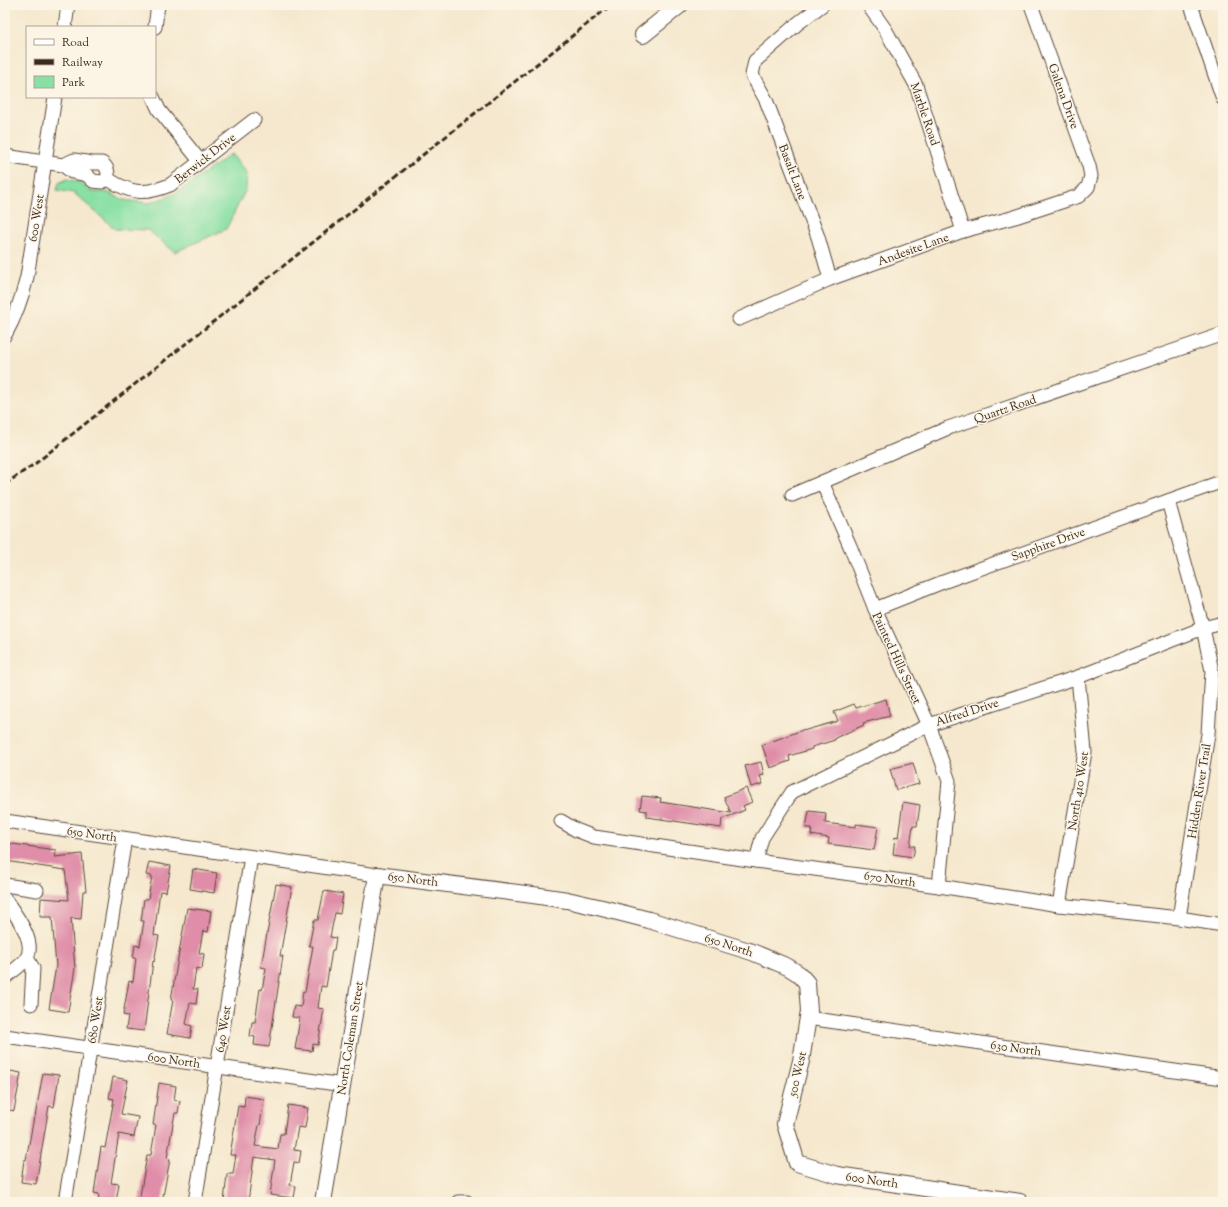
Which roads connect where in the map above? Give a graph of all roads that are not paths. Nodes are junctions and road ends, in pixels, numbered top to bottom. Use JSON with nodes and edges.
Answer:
{"nodes":[{"id":1,"x":158,"y":5,"type":"edge"},
{"id":2,"x":680,"y":5,"type":"edge"},
{"id":3,"x":822,"y":5,"type":"edge"},
{"id":4,"x":868,"y":5,"type":"edge"},
{"id":5,"x":1031,"y":5,"type":"edge"},
{"id":6,"x":1191,"y":5,"type":"edge"},
{"id":7,"x":64,"y":6,"type":"edge"},
{"id":8,"x":65,"y":26,"type":"edge"},
{"id":9,"x":155,"y":26,"type":"edge"},
{"id":10,"x":643,"y":35,"type":"dead end"},
{"id":11,"x":54,"y":98,"type":"edge"},
{"id":12,"x":154,"y":98,"type":"edge"},
{"id":13,"x":1223,"y":99,"type":"edge"},
{"id":14,"x":254,"y":120,"type":"dead end"},
{"id":15,"x":5,"y":156,"type":"edge"},
{"id":16,"x":200,"y":161,"type":"junction"},
{"id":17,"x":45,"y":162,"type":"junction"},
{"id":18,"x":1088,"y":187,"type":"joint"},
{"id":19,"x":963,"y":231,"type":"junction"},
{"id":20,"x":830,"y":279,"type":"junction"},
{"id":21,"x":739,"y":319,"type":"dead end"},
{"id":22,"x":1223,"y":334,"type":"edge"},
{"id":23,"x":5,"y":335,"type":"edge"},
{"id":24,"x":822,"y":482,"type":"junction"},
{"id":25,"x":1223,"y":482,"type":"edge"},
{"id":26,"x":792,"y":495,"type":"dead end"},
{"id":27,"x":1168,"y":501,"type":"junction"},
{"id":28,"x":875,"y":609,"type":"junction"},
{"id":29,"x":1223,"y":623,"type":"edge"},
{"id":30,"x":1203,"y":628,"type":"junction"},
{"id":31,"x":1078,"y":677,"type":"junction"},
{"id":32,"x":929,"y":725,"type":"junction"},
{"id":33,"x":5,"y":821,"type":"edge"},
{"id":34,"x":561,"y":821,"type":"dead end"},
{"id":35,"x":125,"y":838,"type":"junction"},
{"id":36,"x":251,"y":857,"type":"junction"},
{"id":37,"x":756,"y":861,"type":"junction"},
{"id":38,"x":376,"y":875,"type":"junction"},
{"id":39,"x":5,"y":885,"type":"edge"},
{"id":40,"x":939,"y":886,"type":"junction"},
{"id":41,"x":37,"y":890,"type":"dead end"},
{"id":42,"x":5,"y":899,"type":"edge"},
{"id":43,"x":1059,"y":905,"type":"junction"},
{"id":44,"x":1179,"y":918,"type":"junction"},
{"id":45,"x":1223,"y":925,"type":"edge"},
{"id":46,"x":26,"y":958,"type":"junction"},
{"id":47,"x":5,"y":978,"type":"edge"},
{"id":48,"x":807,"y":983,"type":"joint"},
{"id":49,"x":31,"y":1004,"type":"dead end"},
{"id":50,"x":808,"y":1018,"type":"junction"},
{"id":51,"x":5,"y":1036,"type":"edge"},
{"id":52,"x":90,"y":1048,"type":"junction"},
{"id":53,"x":217,"y":1067,"type":"junction"},
{"id":54,"x":1223,"y":1078,"type":"edge"},
{"id":55,"x":342,"y":1085,"type":"junction"},
{"id":56,"x":797,"y":1163,"type":"joint"},
{"id":57,"x":65,"y":1202,"type":"edge"},
{"id":58,"x":195,"y":1202,"type":"edge"},
{"id":59,"x":324,"y":1202,"type":"edge"},
{"id":60,"x":458,"y":1202,"type":"edge"},
{"id":61,"x":467,"y":1202,"type":"edge"},
{"id":62,"x":1020,"y":1202,"type":"edge"}],
"edges":[{"from":1,"to":9,"type":"street"},
{"from":2,"to":10,"type":"street"},
{"from":3,"to":20,"type":"street","name":"Basalt Lane"},
{"from":4,"to":19,"type":"street","name":"Marble Road"},
{"from":5,"to":18,"type":"street","name":"Galena Drive"},
{"from":6,"to":13,"type":"street"},
{"from":7,"to":8,"type":"street"},
{"from":11,"to":17,"type":"street","name":"600 West"},
{"from":12,"to":16,"type":"street"},
{"from":14,"to":16,"type":"street","name":"Berwick Drive"},
{"from":15,"to":17,"type":"street","name":"Berwick Drive"},
{"from":16,"to":17,"type":"street","name":"Berwick Drive"},
{"from":17,"to":23,"type":"street","name":"600 West"},
{"from":18,"to":19,"type":"street","name":"Andesite Lane"},
{"from":19,"to":20,"type":"street","name":"Andesite Lane"},
{"from":20,"to":21,"type":"street","name":"Andesite Lane"},
{"from":22,"to":24,"type":"street","name":"Quartz Road"},
{"from":24,"to":26,"type":"street","name":"Quartz Road"},
{"from":24,"to":28,"type":"street","name":"Painted Hills Street"},
{"from":25,"to":27,"type":"street","name":"Sapphire Drive"},
{"from":27,"to":28,"type":"street","name":"Sapphire Drive"},
{"from":27,"to":30,"type":"street","name":"Hidden River Trail"},
{"from":28,"to":32,"type":"street","name":"Painted Hills Street"},
{"from":29,"to":30,"type":"street","name":"Alfred Drive"},
{"from":30,"to":31,"type":"street","name":"Alfred Drive"},
{"from":30,"to":44,"type":"street","name":"Hidden River Trail"},
{"from":31,"to":32,"type":"street","name":"Alfred Drive"},
{"from":31,"to":43,"type":"street","name":"North 410 West"},
{"from":32,"to":37,"type":"street","name":"Alfred Drive"},
{"from":32,"to":40,"type":"street","name":"Painted Hills Street"},
{"from":33,"to":35,"type":"street","name":"650 North"},
{"from":34,"to":37,"type":"street","name":"670 North"},
{"from":35,"to":36,"type":"street","name":"650 North"},
{"from":35,"to":52,"type":"street","name":"680 West"},
{"from":36,"to":38,"type":"street","name":"650 North"},
{"from":36,"to":53,"type":"street","name":"640 West"},
{"from":37,"to":40,"type":"street","name":"670 North"},
{"from":38,"to":48,"type":"street","name":"650 North"},
{"from":38,"to":55,"type":"street","name":"North Coleman Street"},
{"from":39,"to":41,"type":"street"},
{"from":40,"to":43,"type":"street","name":"670 North"},
{"from":42,"to":46,"type":"street"},
{"from":43,"to":44,"type":"street","name":"670 North"},
{"from":44,"to":45,"type":"street","name":"670 North"},
{"from":46,"to":47,"type":"street"},
{"from":46,"to":49,"type":"street"},
{"from":48,"to":50,"type":"street","name":"500 West"},
{"from":50,"to":54,"type":"street","name":"630 North"},
{"from":50,"to":56,"type":"street","name":"500 West"},
{"from":51,"to":52,"type":"street","name":"600 North"},
{"from":52,"to":53,"type":"street","name":"600 North"},
{"from":52,"to":57,"type":"street","name":"680 West"},
{"from":53,"to":55,"type":"street","name":"600 North"},
{"from":53,"to":58,"type":"street","name":"640 West"},
{"from":55,"to":59,"type":"street","name":"North Coleman Street"},
{"from":56,"to":62,"type":"street","name":"600 North"},
{"from":60,"to":61,"type":"street"}]}
